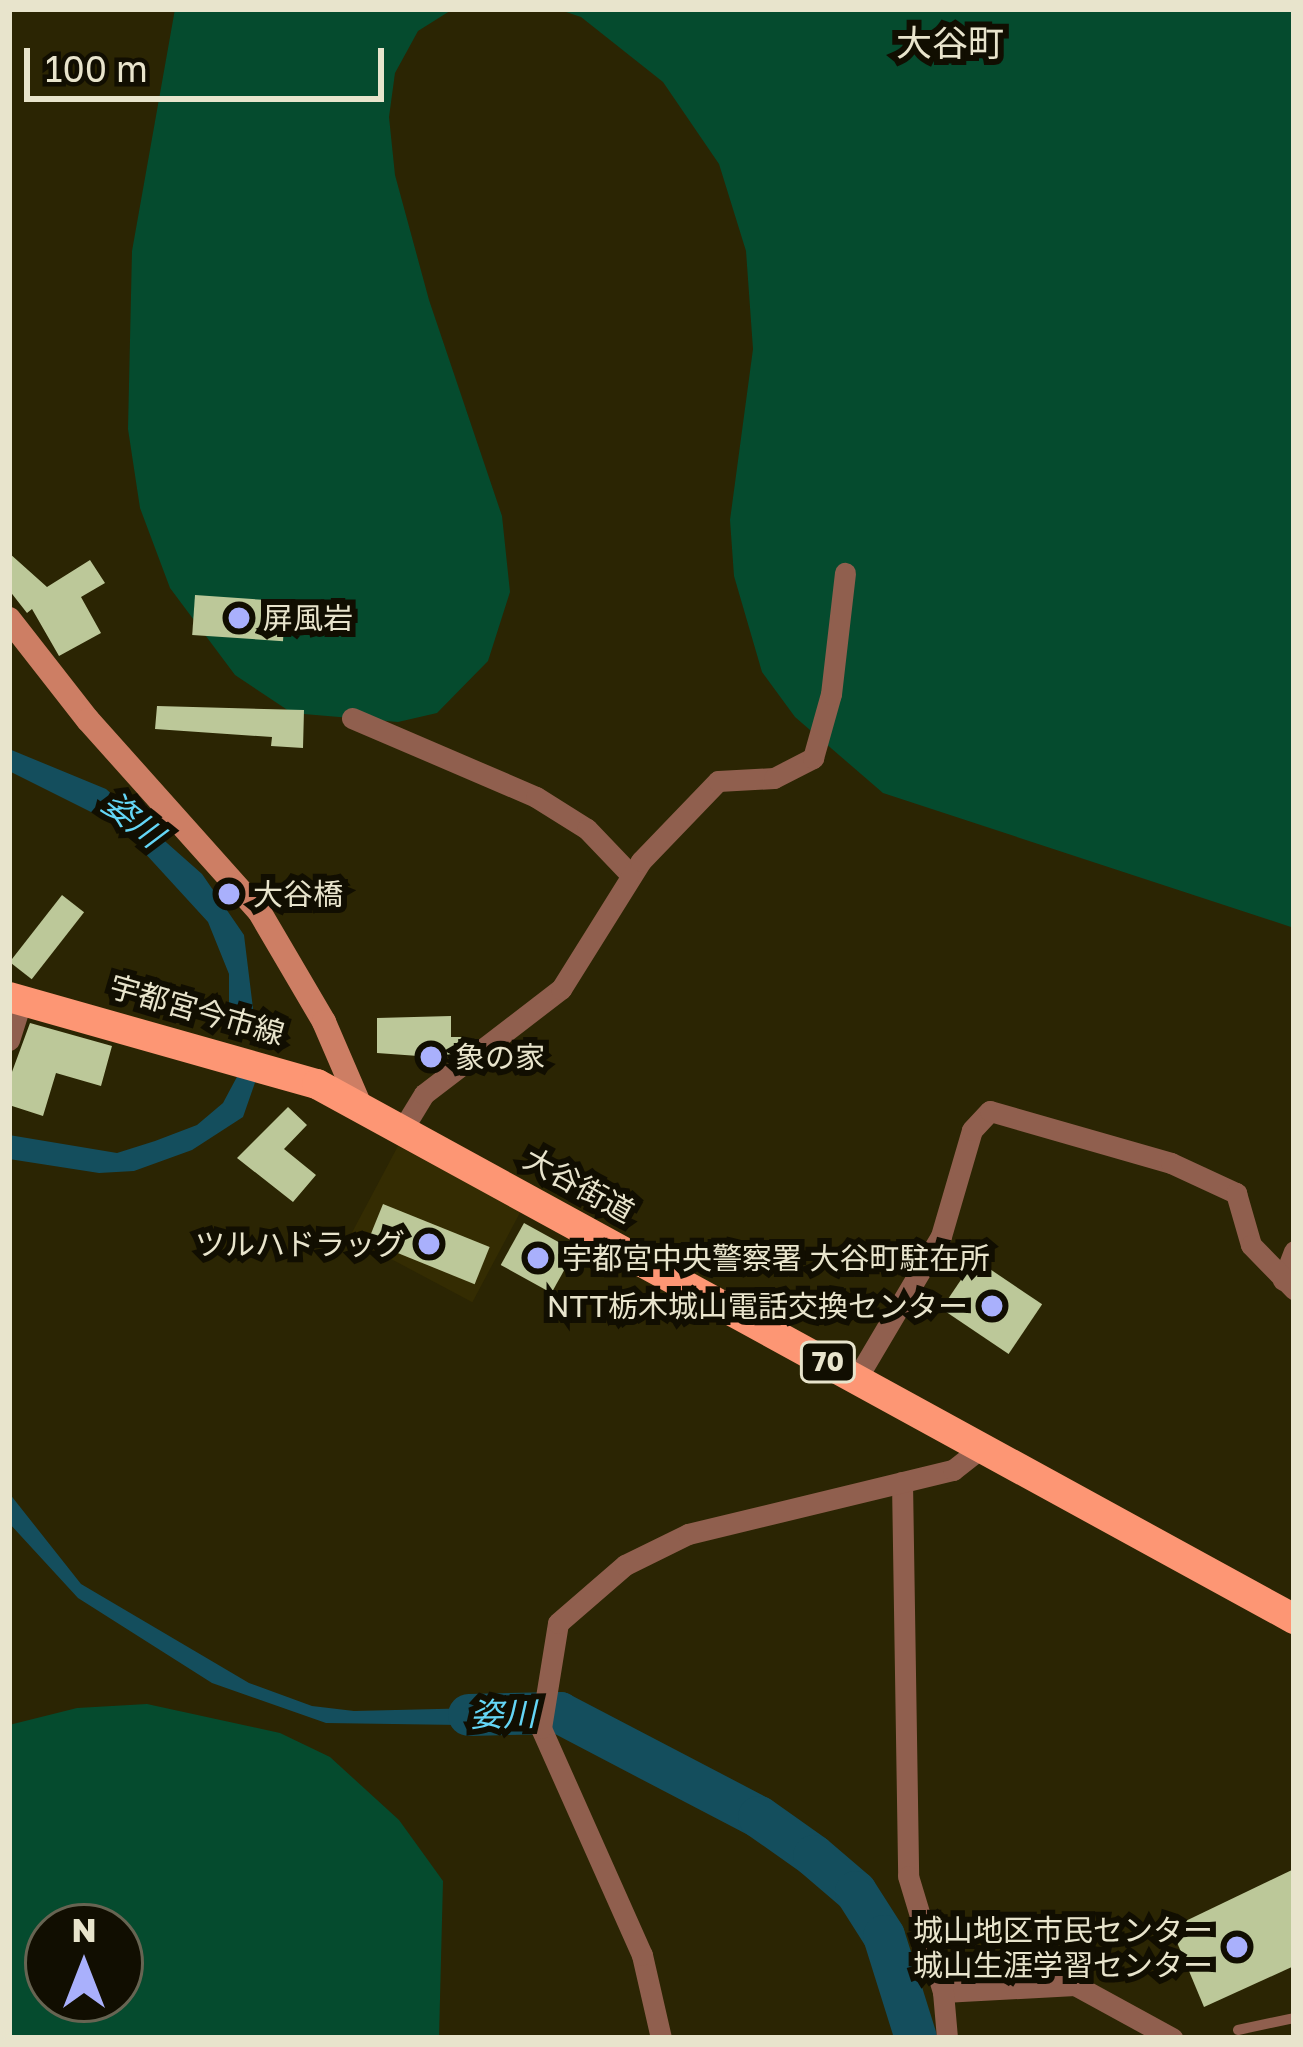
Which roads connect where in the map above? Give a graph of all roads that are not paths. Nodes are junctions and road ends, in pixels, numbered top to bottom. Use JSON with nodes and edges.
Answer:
{"nodes":[{"id":1,"x":845,"y":574,"type":"dead end"},
{"id":2,"x":9,"y":619,"type":"edge"},
{"id":3,"x":352,"y":718,"type":"dead end"},
{"id":4,"x":631,"y":875,"type":"junction"},
{"id":5,"x":16,"y":998,"type":"edge"},
{"id":6,"x":9,"y":1040,"type":"edge"},
{"id":7,"x":361,"y":1108,"type":"junction"},
{"id":8,"x":402,"y":1130,"type":"junction"},
{"id":9,"x":1294,"y":1251,"type":"edge"},
{"id":10,"x":1288,"y":1284,"type":"edge"},
{"id":11,"x":857,"y":1378,"type":"junction"},
{"id":12,"x":981,"y":1448,"type":"junction"},
{"id":13,"x":902,"y":1482,"type":"junction"},
{"id":14,"x":1294,"y":1619,"type":"edge"},
{"id":15,"x":943,"y":1992,"type":"junction"},
{"id":16,"x":1294,"y":2018,"type":"edge"},
{"id":17,"x":1238,"y":2030,"type":"dead end"},
{"id":18,"x":661,"y":2038,"type":"edge"},
{"id":19,"x":947,"y":2038,"type":"edge"},
{"id":20,"x":1172,"y":2038,"type":"edge"}],
"edges":[{"from":1,"to":4,"type":"street"},
{"from":2,"to":7,"type":"main road"},
{"from":3,"to":4,"type":"street"},
{"from":4,"to":8,"type":"street"},
{"from":5,"to":6,"type":"street"},
{"from":5,"to":7,"type":"main road","name":"宇都宮今市線","number":"70"},
{"from":7,"to":8,"type":"main road","name":"大谷街道","number":"70"},
{"from":8,"to":11,"type":"main road","name":"大谷街道","number":"70"},
{"from":9,"to":10,"type":"street"},
{"from":10,"to":11,"type":"street"},
{"from":11,"to":12,"type":"main road","name":"大谷街道","number":"70"},
{"from":12,"to":13,"type":"street"},
{"from":12,"to":14,"type":"main road","name":"大谷街道","number":"70"},
{"from":13,"to":15,"type":"street"},
{"from":13,"to":18,"type":"street"},
{"from":15,"to":19,"type":"street"},
{"from":15,"to":20,"type":"street"},
{"from":16,"to":17,"type":"lane"}]}
